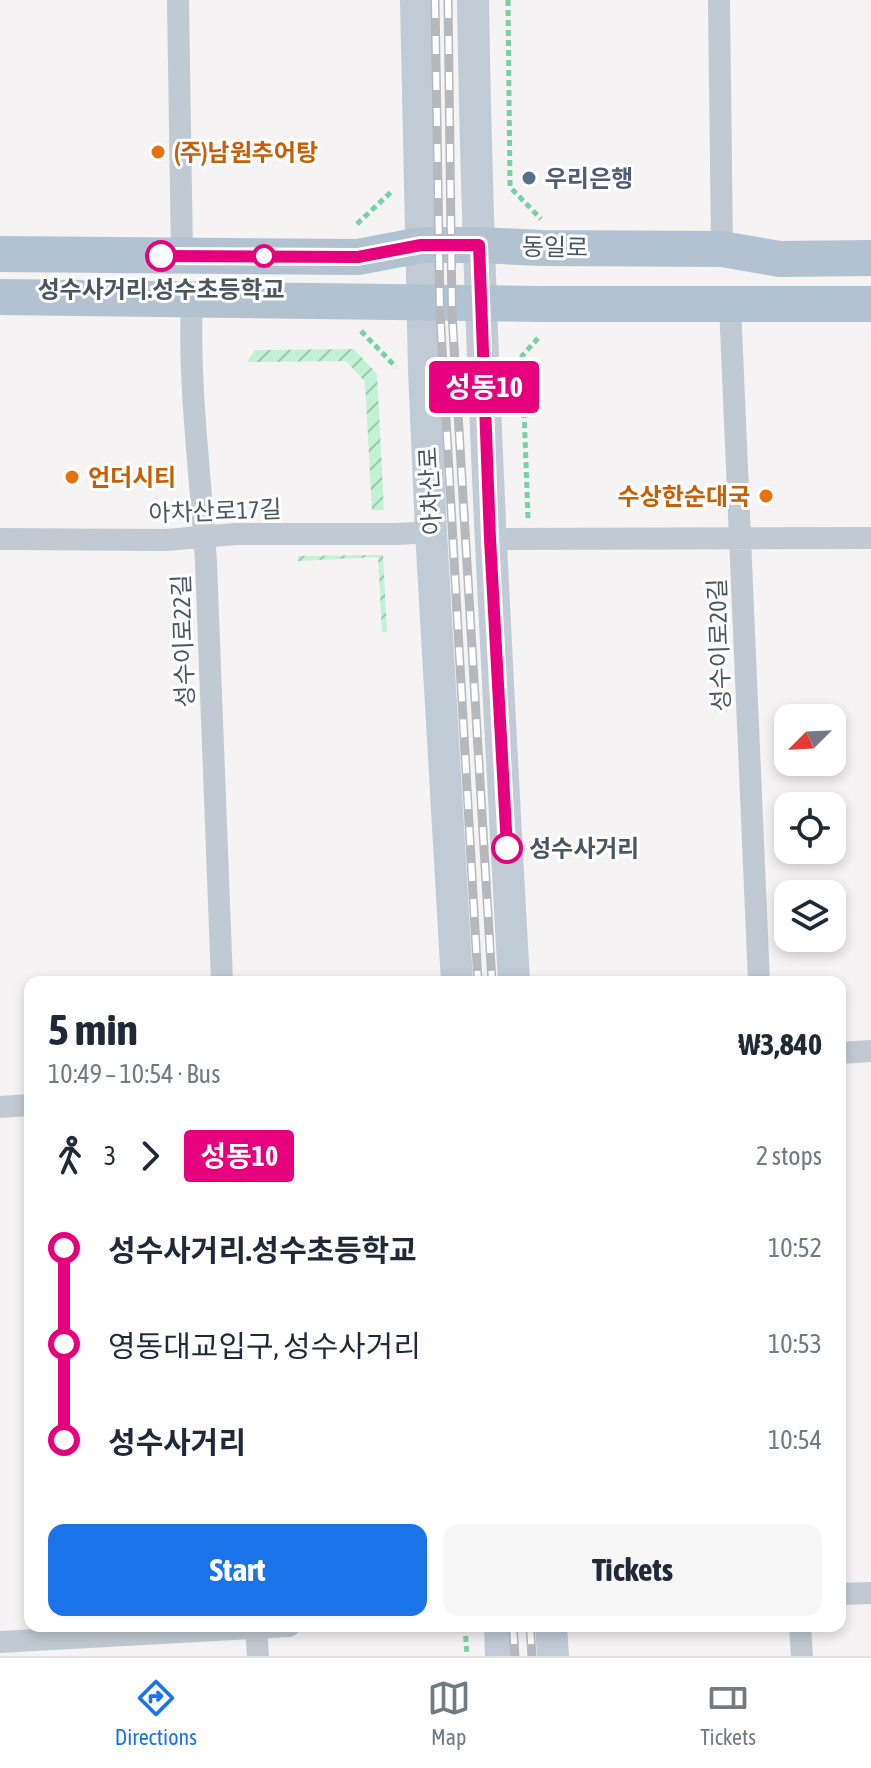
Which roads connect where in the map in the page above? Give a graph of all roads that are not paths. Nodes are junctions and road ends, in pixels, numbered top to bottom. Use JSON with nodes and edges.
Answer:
{"nodes":[{"id":1,"x":178,"y":0,"type":"edge"},
{"id":2,"x":416,"y":0,"type":"edge"},
{"id":3,"x":473,"y":0,"type":"edge"},
{"id":4,"x":719,"y":0,"type":"edge"},
{"id":5,"x":421,"y":245,"type":"junction"},
{"id":6,"x":479,"y":245,"type":"junction"},
{"id":7,"x":722,"y":249,"type":"junction"},
{"id":8,"x":0,"y":254,"type":"edge"},
{"id":9,"x":182,"y":256,"type":"junction"},
{"id":10,"x":259,"y":256,"type":"junction"},
{"id":11,"x":871,"y":258,"type":"edge"},
{"id":12,"x":0,"y":297,"type":"edge"},
{"id":13,"x":203,"y":299,"type":"junction"},
{"id":14,"x":423,"y":302,"type":"junction"},
{"id":15,"x":481,"y":303,"type":"junction"},
{"id":16,"x":871,"y":304,"type":"edge"},
{"id":17,"x":730,"y":305,"type":"junction"},
{"id":18,"x":431,"y":532,"type":"junction"},
{"id":19,"x":204,"y":537,"type":"junction"},
{"id":20,"x":740,"y":538,"type":"junction"},
{"id":21,"x":871,"y":538,"type":"edge"},
{"id":22,"x":0,"y":539,"type":"edge"},
{"id":23,"x":490,"y":539,"type":"junction"},
{"id":24,"x":222,"y":976,"type":"edge"},
{"id":25,"x":457,"y":976,"type":"edge"},
{"id":26,"x":514,"y":976,"type":"edge"},
{"id":27,"x":759,"y":976,"type":"edge"},
{"id":28,"x":871,"y":1051,"type":"edge"},
{"id":29,"x":846,"y":1053,"type":"edge"},
{"id":30,"x":24,"y":1105,"type":"edge"},
{"id":31,"x":0,"y":1107,"type":"edge"},
{"id":32,"x":871,"y":1593,"type":"edge"},
{"id":33,"x":846,"y":1594,"type":"edge"},
{"id":34,"x":171,"y":1632,"type":"edge"},
{"id":35,"x":256,"y":1632,"type":"edge"},
{"id":36,"x":500,"y":1632,"type":"edge"},
{"id":37,"x":551,"y":1632,"type":"edge"},
{"id":38,"x":800,"y":1632,"type":"edge"},
{"id":39,"x":0,"y":1642,"type":"edge"},
{"id":40,"x":258,"y":1656,"type":"edge"},
{"id":41,"x":501,"y":1656,"type":"edge"},
{"id":42,"x":553,"y":1656,"type":"edge"},
{"id":43,"x":802,"y":1656,"type":"edge"}],
"edges":[{"from":1,"to":9,"type":"street"},
{"from":2,"to":5,"type":"main road","name":"아차산로"},
{"from":3,"to":6,"type":"main road"},
{"from":4,"to":7,"type":"street"},
{"from":5,"to":6,"type":"main road","name":"동일로"},
{"from":5,"to":10,"type":"main road","name":"동일로"},
{"from":5,"to":14,"type":"main road","name":"아차산로"},
{"from":6,"to":7,"type":"main road","name":"동일로"},
{"from":6,"to":15,"type":"main road"},
{"from":7,"to":11,"type":"main road","name":"동일로"},
{"from":8,"to":9,"type":"main road","name":"동일로"},
{"from":9,"to":10,"type":"main road","name":"동일로"},
{"from":10,"to":13,"type":"main road"},
{"from":12,"to":13,"type":"main road"},
{"from":13,"to":14,"type":"main road"},
{"from":13,"to":19,"type":"street","name":"성수이로22길"},
{"from":14,"to":15,"type":"main road"},
{"from":14,"to":18,"type":"main road","name":"아차산로"},
{"from":15,"to":17,"type":"main road"},
{"from":15,"to":23,"type":"main road"},
{"from":16,"to":17,"type":"main road"},
{"from":17,"to":20,"type":"street","name":"성수이로20길"},
{"from":18,"to":19,"type":"street","name":"아차산로17길"},
{"from":18,"to":25,"type":"main road","name":"아차산로"},
{"from":19,"to":22,"type":"street","name":"아차산로17길"},
{"from":19,"to":24,"type":"street","name":"성수이로22길"},
{"from":20,"to":21,"type":"street"},
{"from":20,"to":23,"type":"street"},
{"from":20,"to":27,"type":"street","name":"성수이로20길"},
{"from":23,"to":26,"type":"main road"},
{"from":28,"to":29,"type":"street"},
{"from":30,"to":31,"type":"street"},
{"from":32,"to":33,"type":"street"},
{"from":34,"to":39,"type":"street"},
{"from":35,"to":40,"type":"street"},
{"from":36,"to":41,"type":"main road"},
{"from":37,"to":42,"type":"main road"},
{"from":38,"to":43,"type":"street"}]}
